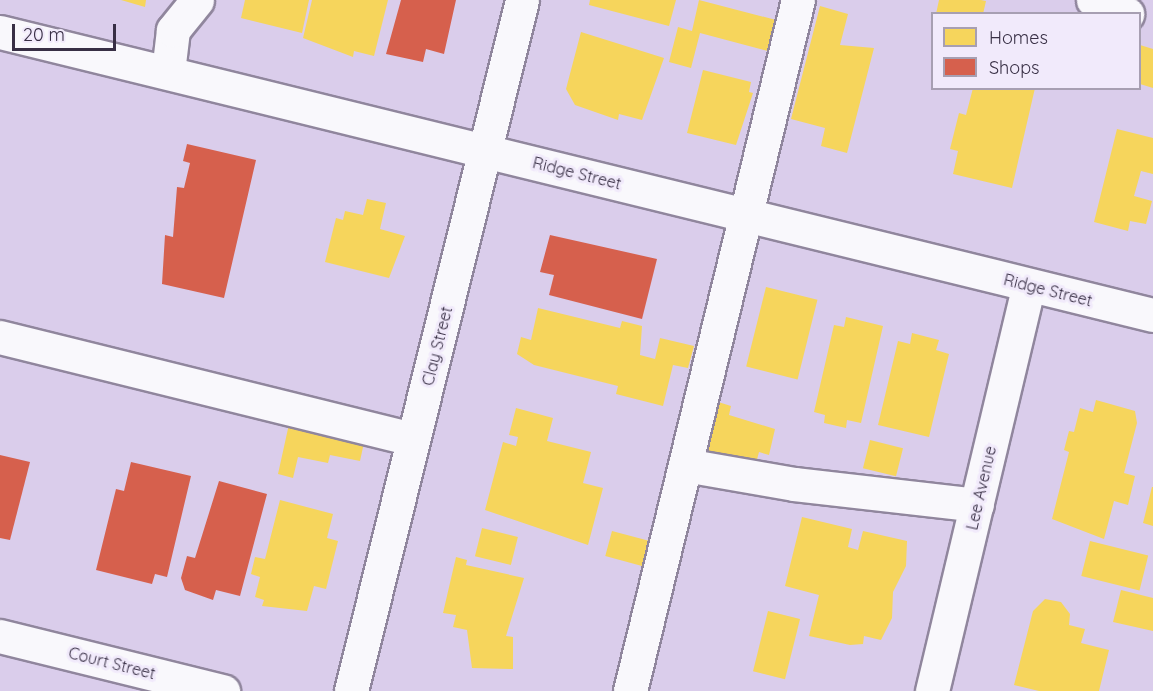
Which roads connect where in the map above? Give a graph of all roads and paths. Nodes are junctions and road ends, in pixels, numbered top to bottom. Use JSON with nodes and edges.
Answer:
{"nodes":[{"id":1,"x":198,"y":0,"type":"edge"},
{"id":2,"x":522,"y":0,"type":"edge"},
{"id":3,"x":798,"y":0,"type":"edge"},
{"id":4,"x":1093,"y":0,"type":"edge"},
{"id":5,"x":1122,"y":12,"type":"edge"},
{"id":6,"x":0,"y":32,"type":"edge"},
{"id":7,"x":168,"y":72,"type":"junction"},
{"id":8,"x":485,"y":151,"type":"junction"},
{"id":9,"x":746,"y":215,"type":"junction"},
{"id":10,"x":1029,"y":285,"type":"junction"},
{"id":11,"x":1153,"y":315,"type":"edge"},
{"id":12,"x":0,"y":338,"type":"edge"},
{"id":13,"x":414,"y":439,"type":"junction"},
{"id":14,"x":685,"y":465,"type":"junction"},
{"id":15,"x":977,"y":505,"type":"junction"},
{"id":16,"x":0,"y":636,"type":"edge"},
{"id":17,"x":223,"y":691,"type":"edge"},
{"id":18,"x":351,"y":691,"type":"edge"},
{"id":19,"x":630,"y":691,"type":"edge"},
{"id":20,"x":932,"y":691,"type":"edge"}],
"edges":[{"from":1,"to":7,"type":"street"},
{"from":2,"to":8,"type":"street","name":"Clay Street"},
{"from":3,"to":9,"type":"street"},
{"from":4,"to":5,"type":"street"},
{"from":6,"to":7,"type":"street","name":"Ridge Street"},
{"from":7,"to":8,"type":"street","name":"Ridge Street"},
{"from":8,"to":9,"type":"street","name":"Ridge Street"},
{"from":8,"to":13,"type":"street","name":"Clay Street"},
{"from":9,"to":10,"type":"street","name":"Ridge Street"},
{"from":9,"to":14,"type":"street"},
{"from":10,"to":11,"type":"street","name":"Ridge Street"},
{"from":10,"to":15,"type":"street","name":"Lee Avenue"},
{"from":12,"to":13,"type":"street"},
{"from":13,"to":18,"type":"street","name":"Clay Street"},
{"from":14,"to":15,"type":"street"},
{"from":14,"to":19,"type":"street"},
{"from":15,"to":20,"type":"street","name":"Lee Avenue"},
{"from":16,"to":17,"type":"street","name":"Court Street"}]}
